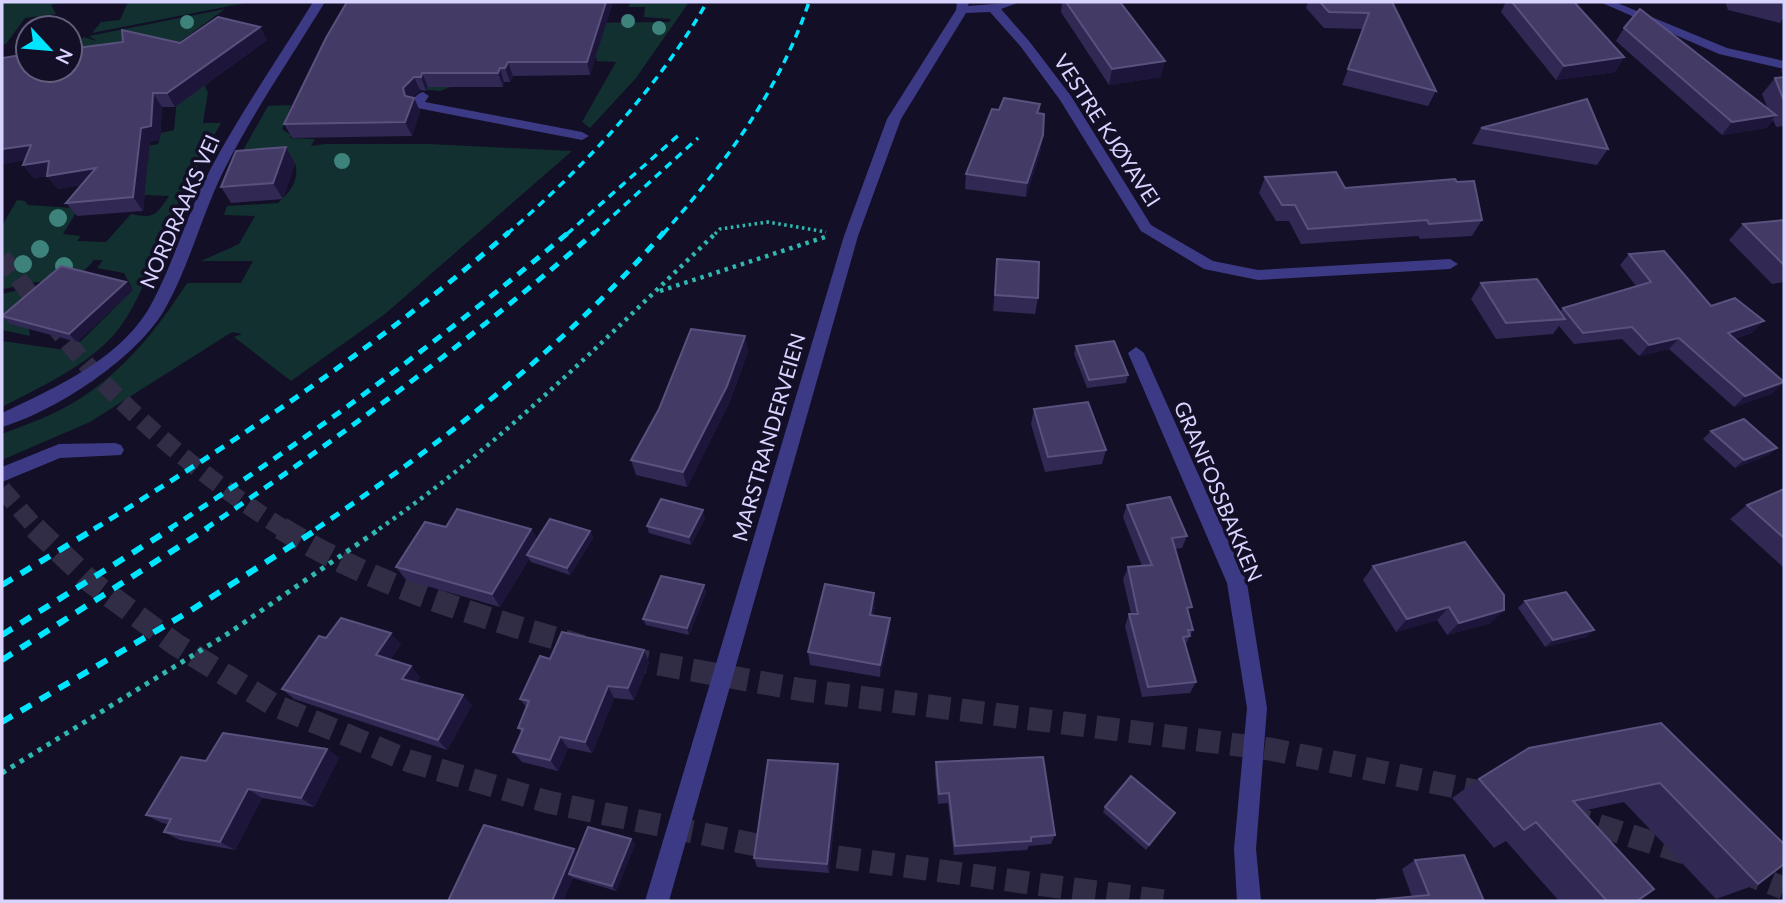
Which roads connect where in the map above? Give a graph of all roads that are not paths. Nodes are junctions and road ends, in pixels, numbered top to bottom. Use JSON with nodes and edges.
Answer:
{"nodes":[{"id":1,"x":318,"y":2,"type":"edge"},
{"id":2,"x":1014,"y":2,"type":"edge"},
{"id":3,"x":1606,"y":2,"type":"edge"},
{"id":4,"x":962,"y":6,"type":"edge"},
{"id":5,"x":993,"y":8,"type":"junction"},
{"id":6,"x":1784,"y":65,"type":"edge"},
{"id":7,"x":423,"y":96,"type":"dead end"},
{"id":8,"x":582,"y":136,"type":"dead end"},
{"id":9,"x":1450,"y":264,"type":"dead end"},
{"id":10,"x":1136,"y":353,"type":"dead end"},
{"id":11,"x":2,"y":420,"type":"edge"},
{"id":12,"x":115,"y":450,"type":"dead end"},
{"id":13,"x":2,"y":475,"type":"edge"},
{"id":14,"x":657,"y":901,"type":"edge"},
{"id":15,"x":1249,"y":901,"type":"edge"}],
"edges":[{"from":1,"to":11,"type":"street","name":"NORDRAAKS VEI"},
{"from":2,"to":5,"type":"street"},
{"from":3,"to":6,"type":"street"},
{"from":4,"to":5,"type":"street"},
{"from":4,"to":14,"type":"street","name":"MARSTRANDERVEIEN"},
{"from":5,"to":9,"type":"street","name":"VESTRE KJØYAVEI"},
{"from":7,"to":8,"type":"street"},
{"from":10,"to":15,"type":"street","name":"GRANFOSSBAKKEN"},
{"from":12,"to":13,"type":"street"}]}
